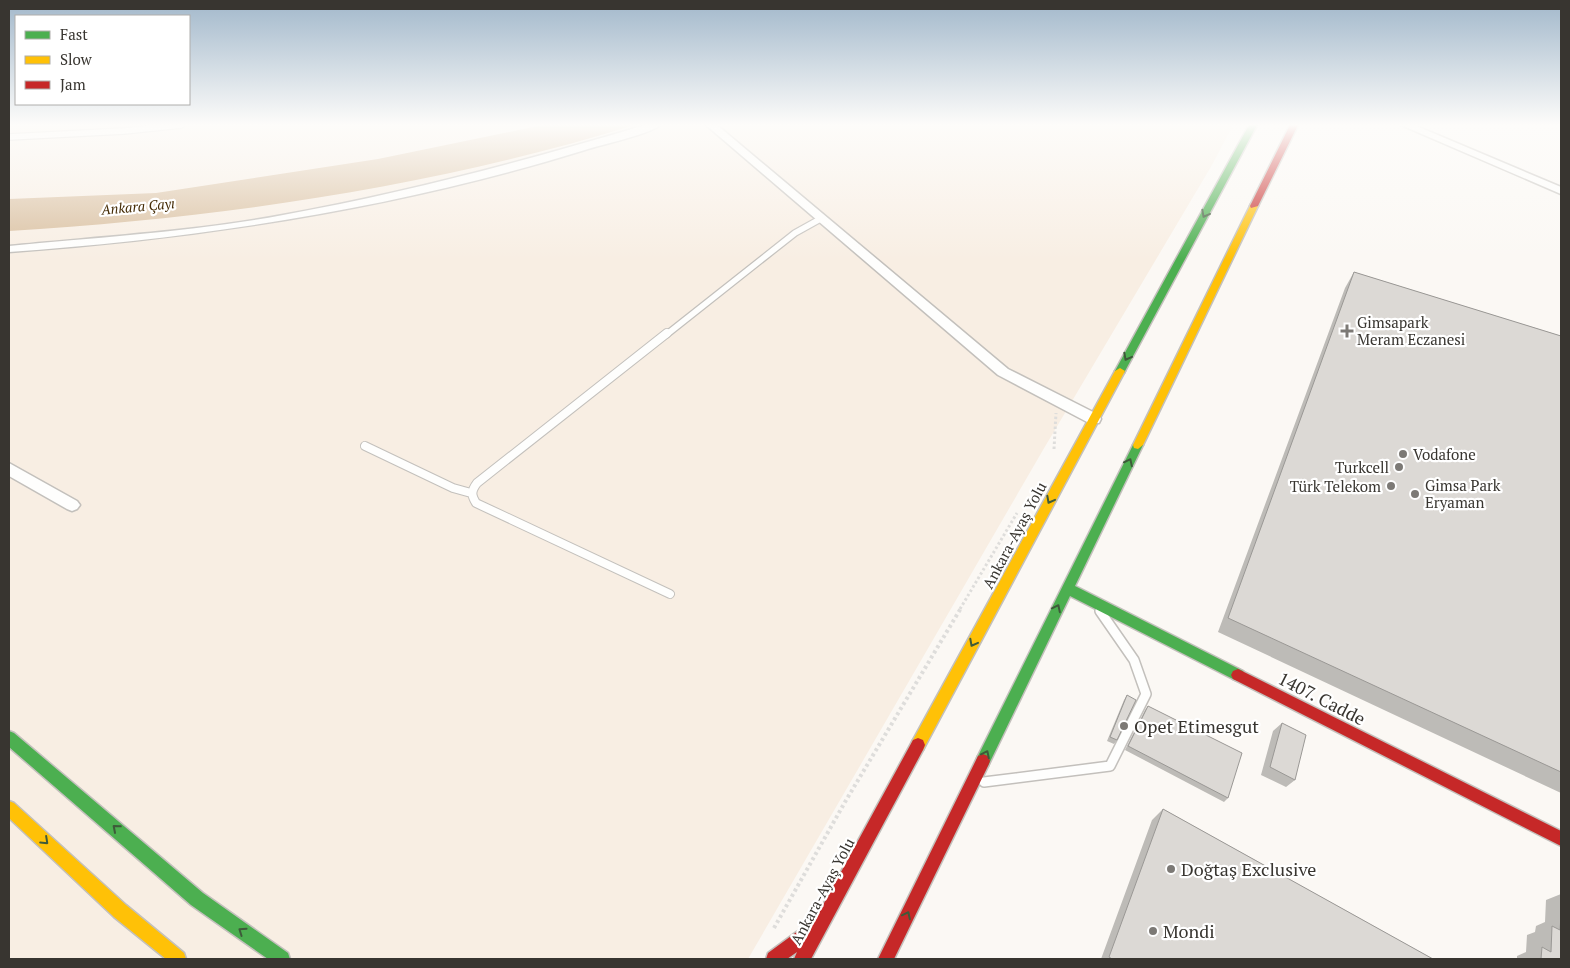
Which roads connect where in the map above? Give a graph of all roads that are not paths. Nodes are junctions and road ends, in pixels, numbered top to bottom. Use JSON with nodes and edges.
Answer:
{"nodes":[{"id":1,"x":500,"y":170,"type":"edge"},
{"id":2,"x":765,"y":170,"type":"edge"},
{"id":3,"x":1229,"y":170,"type":"edge"},
{"id":4,"x":1272,"y":170,"type":"edge"},
{"id":5,"x":1512,"y":170,"type":"edge"},
{"id":6,"x":1561,"y":191,"type":"edge"},
{"id":7,"x":822,"y":218,"type":"junction"},
{"id":8,"x":9,"y":248,"type":"edge"},
{"id":9,"x":1094,"y":419,"type":"junction"},
{"id":10,"x":365,"y":446,"type":"dead end"},
{"id":11,"x":9,"y":469,"type":"edge"},
{"id":12,"x":471,"y":493,"type":"junction"},
{"id":13,"x":72,"y":505,"type":"dead end"},
{"id":14,"x":1067,"y":588,"type":"junction"},
{"id":15,"x":670,"y":594,"type":"dead end"},
{"id":16,"x":1093,"y":601,"type":"junction"},
{"id":17,"x":9,"y":738,"type":"edge"},
{"id":18,"x":972,"y":783,"type":"junction"},
{"id":19,"x":9,"y":808,"type":"edge"},
{"id":20,"x":1561,"y":839,"type":"edge"},
{"id":21,"x":822,"y":923,"type":"junction"},
{"id":22,"x":178,"y":959,"type":"edge"},
{"id":23,"x":282,"y":959,"type":"edge"},
{"id":24,"x":774,"y":959,"type":"edge"},
{"id":25,"x":802,"y":959,"type":"edge"},
{"id":26,"x":886,"y":959,"type":"edge"}],
"edges":[{"from":1,"to":8,"type":"street"},
{"from":2,"to":7,"type":"street"},
{"from":3,"to":9,"type":"main road","name":"Ankara-Ayaş Yolu","one_way":true},
{"from":14,"to":4,"type":"main road","one_way":true},
{"from":5,"to":6,"type":"street"},
{"from":7,"to":9,"type":"street"},
{"from":7,"to":12,"type":"lane"},
{"from":9,"to":21,"type":"main road","name":"Ankara-Ayaş Yolu","one_way":true},
{"from":10,"to":12,"type":"lane"},
{"from":11,"to":13,"type":"street"},
{"from":12,"to":15,"type":"lane"},
{"from":14,"to":16,"type":"main road","name":"1407. Cadde"},
{"from":18,"to":14,"type":"main road","one_way":true},
{"from":16,"to":18,"type":"lane"},
{"from":16,"to":20,"type":"main road","name":"1407. Cadde"},
{"from":23,"to":17,"type":"main road","one_way":true},
{"from":26,"to":18,"type":"main road","one_way":true},
{"from":19,"to":22,"type":"main road","one_way":true},
{"from":21,"to":24,"type":"main road"},
{"from":21,"to":25,"type":"main road","name":"Ankara-Ayaş Yolu"}]}
